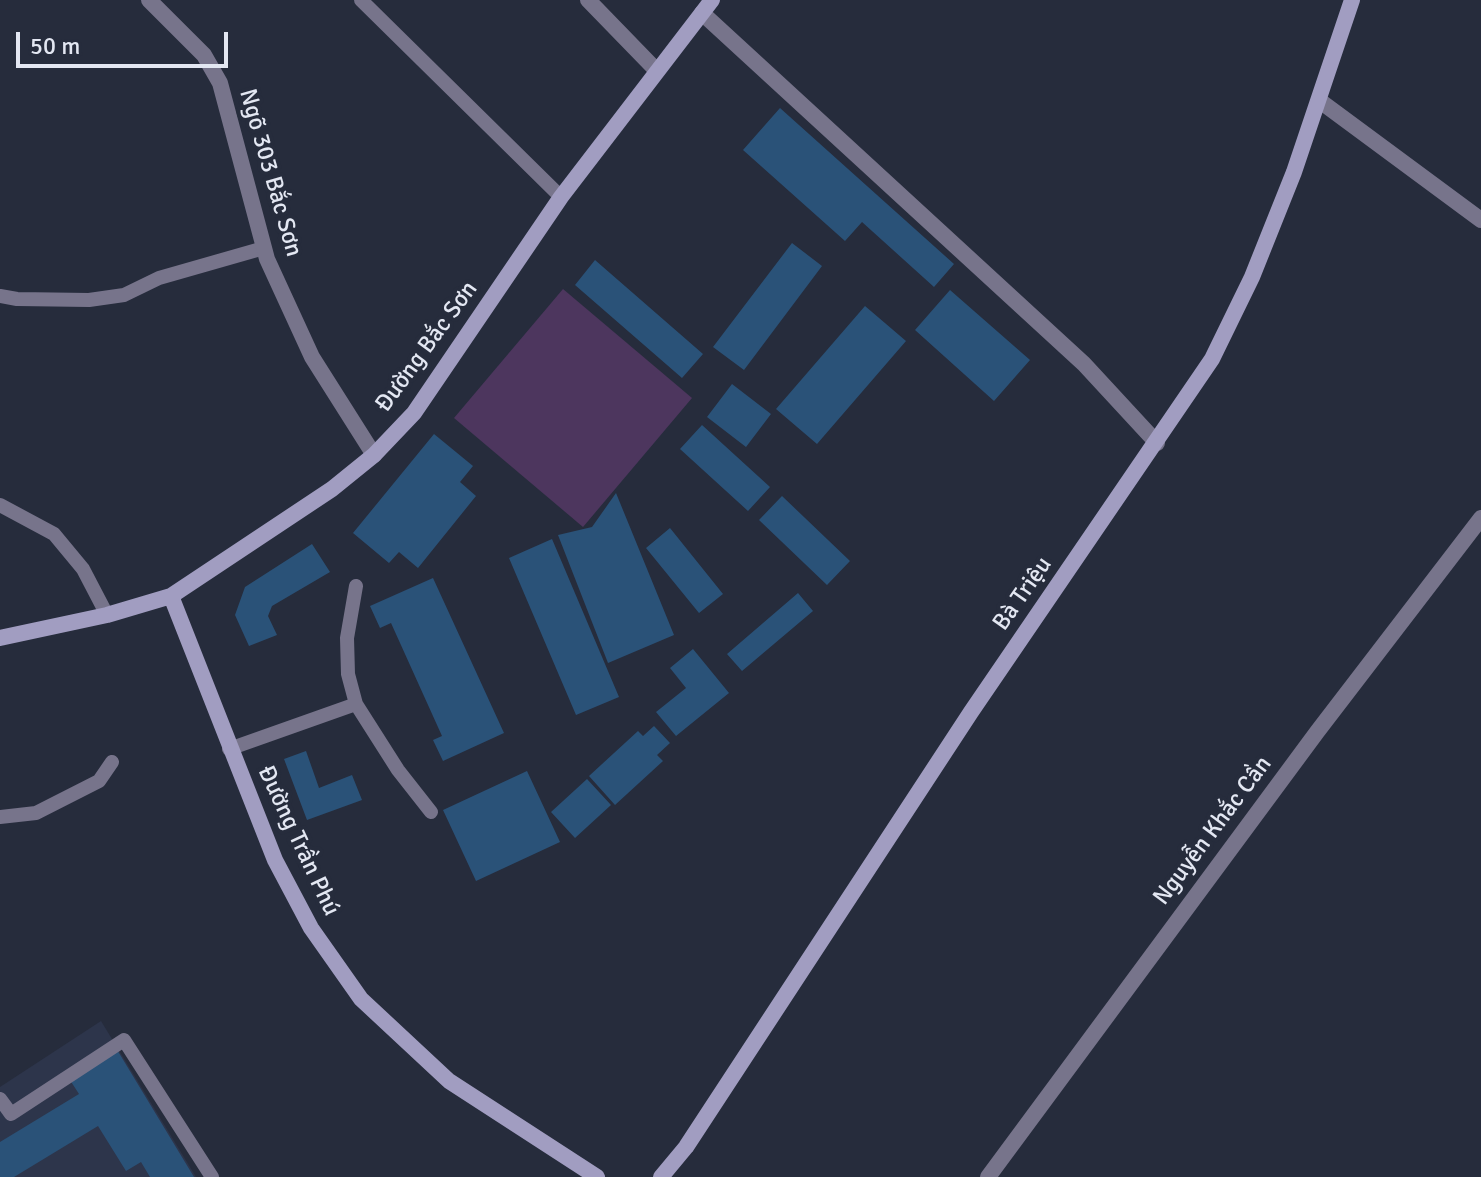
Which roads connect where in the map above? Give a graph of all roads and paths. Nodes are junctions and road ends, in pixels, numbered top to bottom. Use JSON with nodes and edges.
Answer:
{"nodes":[{"id":1,"x":149,"y":0,"type":"edge"},
{"id":2,"x":361,"y":0,"type":"edge"},
{"id":3,"x":588,"y":0,"type":"edge"},
{"id":4,"x":1352,"y":0,"type":"edge"},
{"id":5,"x":707,"y":6,"type":"edge"},
{"id":6,"x":656,"y":70,"type":"junction"},
{"id":7,"x":1320,"y":101,"type":"junction"},
{"id":8,"x":561,"y":197,"type":"junction"},
{"id":9,"x":1481,"y":220,"type":"edge"},
{"id":10,"x":264,"y":248,"type":"junction"},
{"id":11,"x":0,"y":296,"type":"edge"},
{"id":12,"x":1157,"y":443,"type":"junction"},
{"id":13,"x":374,"y":455,"type":"junction"},
{"id":14,"x":0,"y":505,"type":"edge"},
{"id":15,"x":1481,"y":518,"type":"edge"},
{"id":16,"x":356,"y":586,"type":"dead end"},
{"id":17,"x":171,"y":596,"type":"junction"},
{"id":18,"x":107,"y":615,"type":"junction"},
{"id":19,"x":0,"y":638,"type":"edge"},
{"id":20,"x":356,"y":704,"type":"junction"},
{"id":21,"x":229,"y":749,"type":"junction"},
{"id":22,"x":112,"y":762,"type":"dead end"},
{"id":23,"x":431,"y":812,"type":"dead end"},
{"id":24,"x":0,"y":817,"type":"edge"},
{"id":25,"x":0,"y":1099,"type":"edge"},
{"id":26,"x":6,"y":1116,"type":"edge"},
{"id":27,"x":212,"y":1177,"type":"edge"},
{"id":28,"x":597,"y":1177,"type":"edge"},
{"id":29,"x":661,"y":1177,"type":"edge"},
{"id":30,"x":988,"y":1177,"type":"edge"}],
"edges":[{"from":1,"to":10,"type":"street","name":"Ngõ 303 Bắc Sơn"},
{"from":2,"to":8,"type":"lane"},
{"from":3,"to":6,"type":"street"},
{"from":4,"to":7,"type":"main road","name":"Bà Triệu"},
{"from":5,"to":6,"type":"main road","name":"Đường Bắc Sơn"},
{"from":5,"to":12,"type":"street"},
{"from":6,"to":8,"type":"main road","name":"Đường Bắc Sơn"},
{"from":7,"to":9,"type":"street"},
{"from":7,"to":12,"type":"main road","name":"Bà Triệu"},
{"from":8,"to":13,"type":"main road","name":"Đường Bắc Sơn"},
{"from":10,"to":11,"type":"lane"},
{"from":10,"to":13,"type":"street","name":"Ngõ 303 Bắc Sơn"},
{"from":12,"to":29,"type":"main road","name":"Bà Triệu"},
{"from":13,"to":17,"type":"main road","name":"Đường Bắc Sơn"},
{"from":14,"to":18,"type":"lane"},
{"from":15,"to":30,"type":"street","name":"Nguyễn Khắc Cần"},
{"from":16,"to":20,"type":"lane"},
{"from":17,"to":18,"type":"main road","name":"Đường Bắc Sơn"},
{"from":17,"to":21,"type":"main road","name":"Đường Trần Phú"},
{"from":18,"to":19,"type":"main road","name":"Đường Bắc Sơn"},
{"from":20,"to":21,"type":"lane"},
{"from":20,"to":23,"type":"lane"},
{"from":21,"to":28,"type":"main road","name":"Đường Trần Phú"},
{"from":22,"to":24,"type":"lane"},
{"from":25,"to":26,"type":"lane"},
{"from":26,"to":27,"type":"lane"}]}
